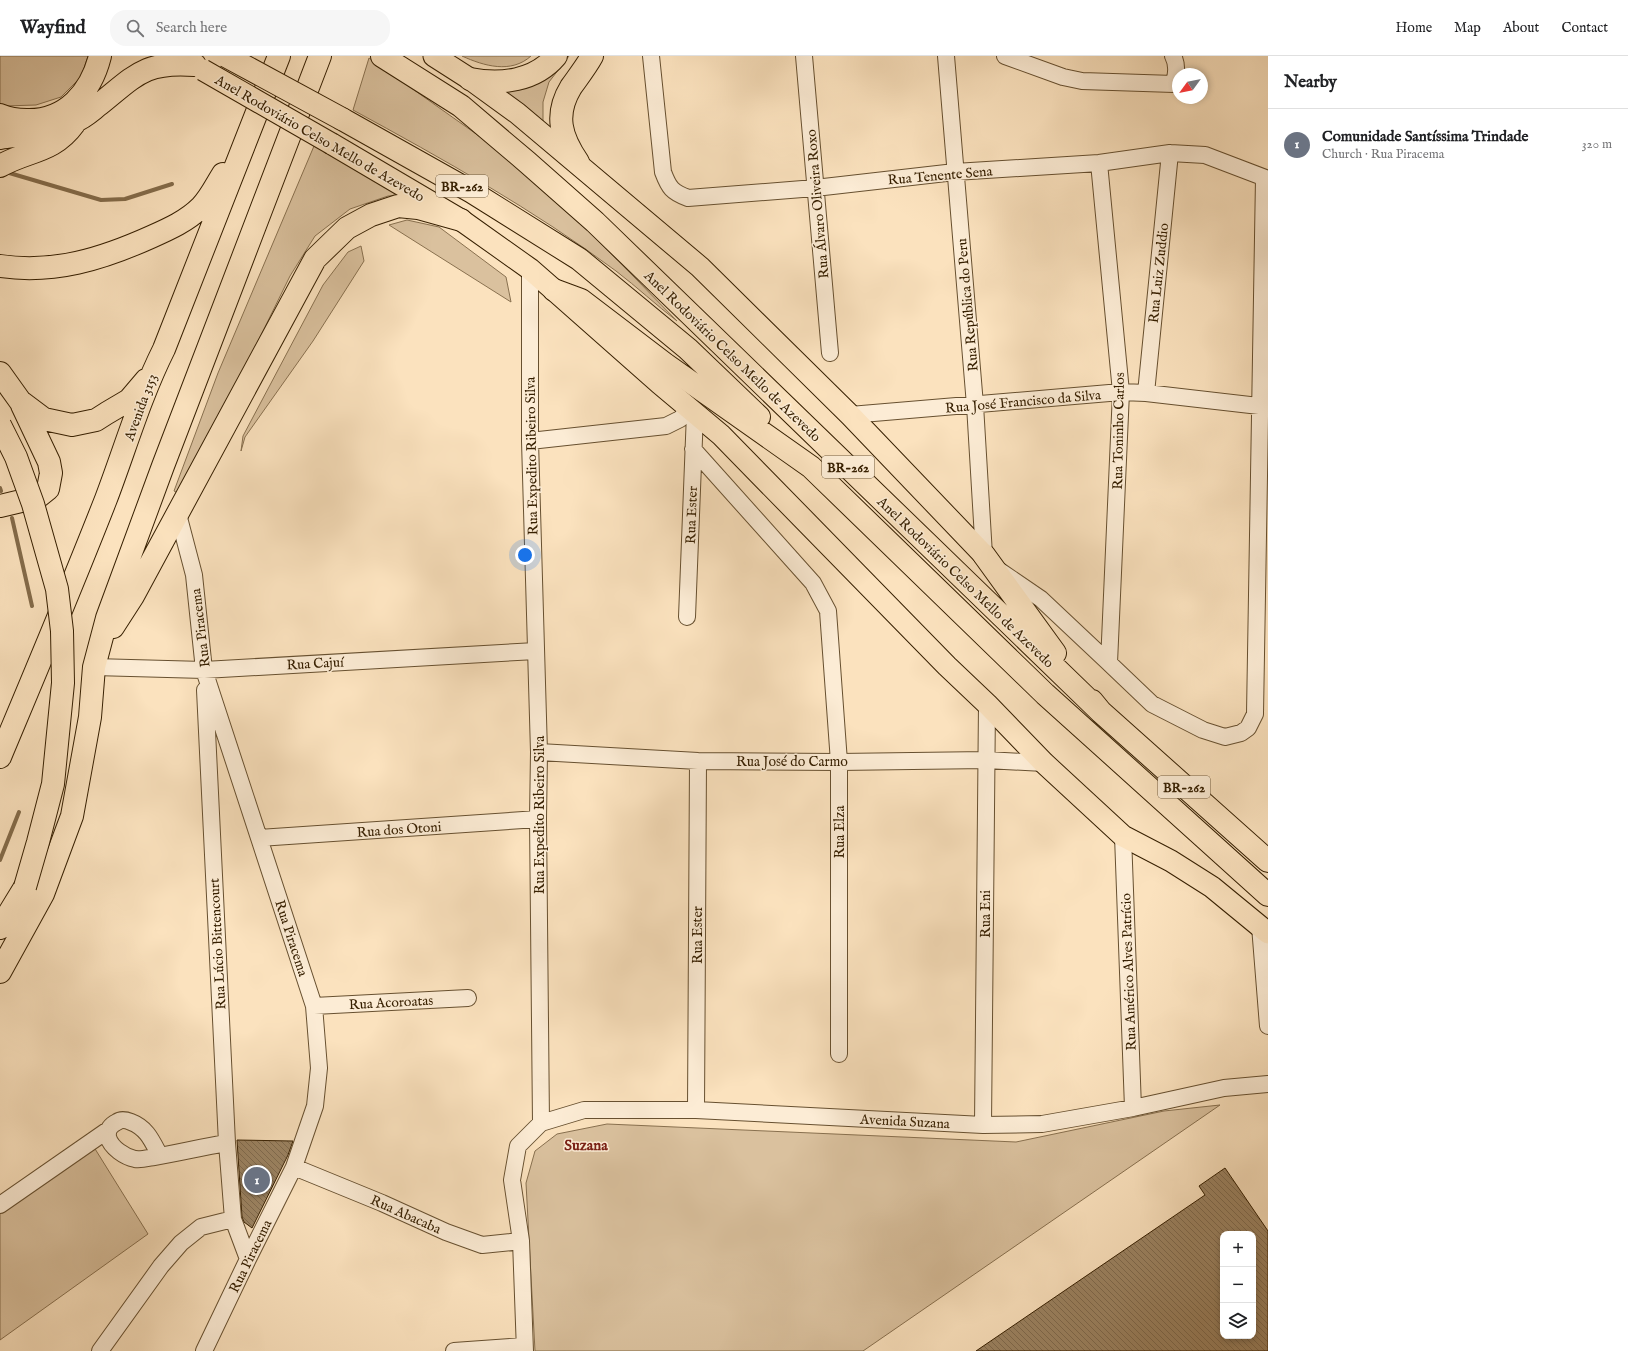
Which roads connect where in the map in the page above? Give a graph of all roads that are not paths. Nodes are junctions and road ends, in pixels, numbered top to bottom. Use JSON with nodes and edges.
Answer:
{"nodes":[{"id":1,"x":100,"y":56,"type":"edge"},
{"id":2,"x":226,"y":56,"type":"edge"},
{"id":3,"x":279,"y":56,"type":"edge"},
{"id":4,"x":320,"y":56,"type":"edge"},
{"id":5,"x":382,"y":56,"type":"edge"},
{"id":6,"x":434,"y":56,"type":"edge"},
{"id":7,"x":556,"y":56,"type":"edge"},
{"id":8,"x":592,"y":56,"type":"edge"},
{"id":9,"x":651,"y":56,"type":"edge"},
{"id":10,"x":804,"y":56,"type":"edge"},
{"id":11,"x":946,"y":56,"type":"edge"},
{"id":12,"x":1005,"y":56,"type":"edge"},
{"id":13,"x":1173,"y":56,"type":"edge"},
{"id":14,"x":194,"y":63,"type":"edge"},
{"id":15,"x":470,"y":79,"type":"junction"},
{"id":16,"x":0,"y":115,"type":"edge"},
{"id":17,"x":76,"y":121,"type":"junction"},
{"id":18,"x":0,"y":138,"type":"edge"},
{"id":19,"x":1170,"y":153,"type":"junction"},
{"id":20,"x":241,"y":154,"type":"junction"},
{"id":21,"x":578,"y":162,"type":"junction"},
{"id":22,"x":1099,"y":163,"type":"junction"},
{"id":23,"x":0,"y":166,"type":"edge"},
{"id":24,"x":955,"y":172,"type":"junction"},
{"id":25,"x":1266,"y":178,"type":"edge"},
{"id":26,"x":814,"y":188,"type":"junction"},
{"id":27,"x":461,"y":220,"type":"junction"},
{"id":28,"x":0,"y":266,"type":"edge"},
{"id":29,"x":530,"y":270,"type":"junction"},
{"id":30,"x":554,"y":290,"type":"junction"},
{"id":31,"x":830,"y":353,"type":"dead end"},
{"id":32,"x":0,"y":372,"type":"edge"},
{"id":33,"x":152,"y":373,"type":"junction"},
{"id":34,"x":1121,"y":392,"type":"junction"},
{"id":35,"x":1146,"y":393,"type":"junction"},
{"id":36,"x":20,"y":401,"type":"junction"},
{"id":37,"x":975,"y":405,"type":"junction"},
{"id":38,"x":1264,"y":406,"type":"edge"},
{"id":39,"x":692,"y":411,"type":"junction"},
{"id":40,"x":850,"y":415,"type":"junction"},
{"id":41,"x":0,"y":425,"type":"edge"},
{"id":42,"x":530,"y":441,"type":"junction"},
{"id":43,"x":693,"y":449,"type":"junction"},
{"id":44,"x":811,"y":467,"type":"junction"},
{"id":45,"x":0,"y":506,"type":"edge"},
{"id":46,"x":178,"y":514,"type":"junction"},
{"id":47,"x":988,"y":560,"type":"junction"},
{"id":48,"x":687,"y":618,"type":"dead end"},
{"id":49,"x":536,"y":651,"type":"junction"},
{"id":50,"x":1110,"y":658,"type":"junction"},
{"id":51,"x":96,"y":660,"type":"junction"},
{"id":52,"x":204,"y":670,"type":"junction"},
{"id":53,"x":987,"y":704,"type":"junction"},
{"id":54,"x":1101,"y":712,"type":"junction"},
{"id":55,"x":539,"y":752,"type":"junction"},
{"id":56,"x":0,"y":757,"type":"edge"},
{"id":57,"x":986,"y":760,"type":"junction"},
{"id":58,"x":698,"y":761,"type":"junction"},
{"id":59,"x":839,"y":762,"type":"junction"},
{"id":60,"x":1044,"y":763,"type":"junction"},
{"id":61,"x":538,"y":819,"type":"junction"},
{"id":62,"x":1123,"y":836,"type":"junction"},
{"id":63,"x":259,"y":838,"type":"junction"},
{"id":64,"x":1268,"y":861,"type":"edge"},
{"id":65,"x":1268,"y":895,"type":"edge"},
{"id":66,"x":0,"y":928,"type":"edge"},
{"id":67,"x":1264,"y":930,"type":"edge"},
{"id":68,"x":0,"y":972,"type":"edge"},
{"id":69,"x":468,"y":998,"type":"dead end"},
{"id":70,"x":314,"y":1006,"type":"junction"},
{"id":71,"x":1268,"y":1026,"type":"edge"},
{"id":72,"x":839,"y":1054,"type":"dead end"},
{"id":73,"x":1268,"y":1084,"type":"edge"},
{"id":74,"x":1133,"y":1108,"type":"junction"},
{"id":75,"x":696,"y":1110,"type":"junction"},
{"id":76,"x":541,"y":1123,"type":"junction"},
{"id":77,"x":983,"y":1124,"type":"junction"},
{"id":78,"x":108,"y":1130,"type":"junction"},
{"id":79,"x":226,"y":1143,"type":"junction"},
{"id":80,"x":160,"y":1156,"type":"junction"},
{"id":81,"x":294,"y":1167,"type":"junction"},
{"id":82,"x":0,"y":1205,"type":"edge"},
{"id":83,"x":233,"y":1219,"type":"junction"},
{"id":84,"x":521,"y":1241,"type":"junction"},
{"id":85,"x":248,"y":1258,"type":"junction"},
{"id":86,"x":524,"y":1349,"type":"edge"},
{"id":87,"x":100,"y":1351,"type":"edge"},
{"id":88,"x":204,"y":1351,"type":"edge"},
{"id":89,"x":454,"y":1351,"type":"edge"}],
"edges":[{"from":1,"to":16,"type":"highway"},
{"from":2,"to":44,"type":"highway","name":"Anel Rodoviário Celso Mello de Azevedo","number":"BR-262","bridge":true},
{"from":3,"to":20,"type":"highway","name":"Avenida 3153"},
{"from":4,"to":51,"type":"highway"},
{"from":5,"to":54,"type":"highway","name":"Anel Rodoviário Celso Mello de Azevedo","number":"BR-262"},
{"from":6,"to":15,"type":"main road","number":"BR-262"},
{"from":7,"to":15,"type":"highway"},
{"from":8,"to":21,"type":"highway"},
{"from":9,"to":26,"type":"street","name":"Rua Tenente Sena"},
{"from":10,"to":26,"type":"street","name":"Rua Álvaro Oliveira Roxo"},
{"from":11,"to":24,"type":"street","name":"Rua República do Peru"},
{"from":12,"to":13,"type":"street"},
{"from":14,"to":17,"type":"highway"},
{"from":14,"to":27,"type":"main road","name":"Anel Rodoviário Celso Mello de Azevedo","number":"BR-262","bridge":true},
{"from":15,"to":21,"type":"main road","number":"BR-262"},
{"from":17,"to":18,"type":"highway"},
{"from":17,"to":23,"type":"highway"},
{"from":19,"to":22,"type":"street","name":"Rua Tenente Sena"},
{"from":19,"to":25,"type":"street","name":"Rua Tenente Sena"},
{"from":19,"to":35,"type":"street","name":"Rua Luiz Zuddio"},
{"from":20,"to":28,"type":"highway"},
{"from":20,"to":33,"type":"highway","name":"Avenida 3153"},
{"from":21,"to":40,"type":"main road","number":"BR-262"},
{"from":22,"to":24,"type":"street","name":"Rua Tenente Sena"},
{"from":22,"to":34,"type":"street","name":"Rua Toninho Carlos"},
{"from":24,"to":26,"type":"street","name":"Rua Tenente Sena"},
{"from":24,"to":37,"type":"street","name":"Rua República do Peru"},
{"from":25,"to":38,"type":"street"},
{"from":26,"to":31,"type":"street","name":"Rua Álvaro Oliveira Roxo"},
{"from":27,"to":29,"type":"main road","name":"Anel Rodoviário Celso Mello de Azevedo","number":"BR-262"},
{"from":27,"to":46,"type":"highway"},
{"from":29,"to":30,"type":"main road","name":"Anel Rodoviário Celso Mello de Azevedo","number":"BR-262"},
{"from":29,"to":42,"type":"street","name":"Rua Expedito Ribeiro Silva"},
{"from":30,"to":39,"type":"main road","name":"Anel Rodoviário Celso Mello de Azevedo"},
{"from":30,"to":44,"type":"highway"},
{"from":32,"to":36,"type":"highway"},
{"from":33,"to":36,"type":"highway"},
{"from":33,"to":56,"type":"highway","name":"Avenida 3153"},
{"from":34,"to":35,"type":"street","name":"Rua José Francisco da Silva"},
{"from":34,"to":37,"type":"street","name":"Rua José Francisco da Silva"},
{"from":34,"to":50,"type":"street","name":"Rua Toninho Carlos"},
{"from":35,"to":38,"type":"street","name":"Rua José Francisco da Silva"},
{"from":36,"to":45,"type":"highway"},
{"from":37,"to":40,"type":"street","name":"Rua José Francisco da Silva"},
{"from":37,"to":47,"type":"street","name":"Rua República do Peru"},
{"from":38,"to":50,"type":"street"},
{"from":39,"to":42,"type":"street"},
{"from":39,"to":43,"type":"street","name":"Rua Ester"},
{"from":39,"to":53,"type":"main road","name":"Anel Rodoviário Celso Mello de Azevedo"},
{"from":40,"to":47,"type":"main road","number":"BR-262"},
{"from":41,"to":66,"type":"highway","bridge":true},
{"from":42,"to":49,"type":"street","name":"Rua Expedito Ribeiro Silva"},
{"from":43,"to":48,"type":"street","name":"Rua Ester"},
{"from":43,"to":59,"type":"street","name":"Rua Elza"},
{"from":44,"to":65,"type":"highway","number":"BR-262"},
{"from":46,"to":51,"type":"highway"},
{"from":46,"to":52,"type":"street","name":"Rua Piracema"},
{"from":47,"to":50,"type":"street"},
{"from":47,"to":54,"type":"highway"},
{"from":49,"to":52,"type":"street","name":"Rua Cajuí"},
{"from":49,"to":55,"type":"street","name":"Rua Expedito Ribeiro Silva"},
{"from":51,"to":52,"type":"street","name":"Rua Cajuí"},
{"from":51,"to":68,"type":"highway"},
{"from":52,"to":63,"type":"street","name":"Rua Piracema"},
{"from":52,"to":79,"type":"street","name":"Rua Lúcio Bittencourt"},
{"from":53,"to":57,"type":"street","name":"Rua Eni"},
{"from":53,"to":60,"type":"main road","name":"Anel Rodoviário Celso Mello de Azevedo"},
{"from":54,"to":64,"type":"highway","number":"BR-262"},
{"from":55,"to":58,"type":"street","name":"Rua José do Carmo"},
{"from":55,"to":61,"type":"street","name":"Rua Expedito Ribeiro Silva"},
{"from":57,"to":59,"type":"street","name":"Rua José do Carmo"},
{"from":57,"to":60,"type":"street","name":"Rua José do Carmo"},
{"from":57,"to":77,"type":"street","name":"Rua Eni"},
{"from":58,"to":59,"type":"street","name":"Rua José do Carmo"},
{"from":58,"to":75,"type":"street","name":"Rua Ester"},
{"from":59,"to":72,"type":"street","name":"Rua Elza"},
{"from":60,"to":62,"type":"main road","name":"Anel Rodoviário Celso Mello de Azevedo"},
{"from":61,"to":63,"type":"street","name":"Rua dos Otoni"},
{"from":61,"to":76,"type":"street","name":"Rua Expedito Ribeiro Silva"},
{"from":62,"to":67,"type":"main road","name":"Anel Rodoviário Celso Mello de Azevedo"},
{"from":62,"to":74,"type":"street","name":"Rua Américo Alves Patrício"},
{"from":63,"to":70,"type":"street","name":"Rua Piracema"},
{"from":67,"to":71,"type":"street"},
{"from":69,"to":70,"type":"street","name":"Rua Acoroatas"},
{"from":70,"to":81,"type":"street","name":"Rua Piracema"},
{"from":73,"to":74,"type":"street","name":"Avenida Suzana"},
{"from":74,"to":77,"type":"street","name":"Avenida Suzana"},
{"from":75,"to":76,"type":"street","name":"Avenida Suzana"},
{"from":75,"to":77,"type":"street","name":"Avenida Suzana"},
{"from":76,"to":84,"type":"street"},
{"from":78,"to":80,"type":"street"},
{"from":78,"to":80,"type":"street"},
{"from":78,"to":82,"type":"street"},
{"from":79,"to":80,"type":"street"},
{"from":79,"to":83,"type":"street","name":"Rua Lúcio Bittencourt"},
{"from":81,"to":84,"type":"street","name":"Rua Abacaba"},
{"from":81,"to":85,"type":"street","name":"Rua Piracema"},
{"from":83,"to":85,"type":"street","name":"Rua Lúcio Bittencourt"},
{"from":83,"to":87,"type":"street"},
{"from":84,"to":86,"type":"street"},
{"from":85,"to":88,"type":"street","name":"Rua Piracema"},
{"from":86,"to":89,"type":"street"}]}
